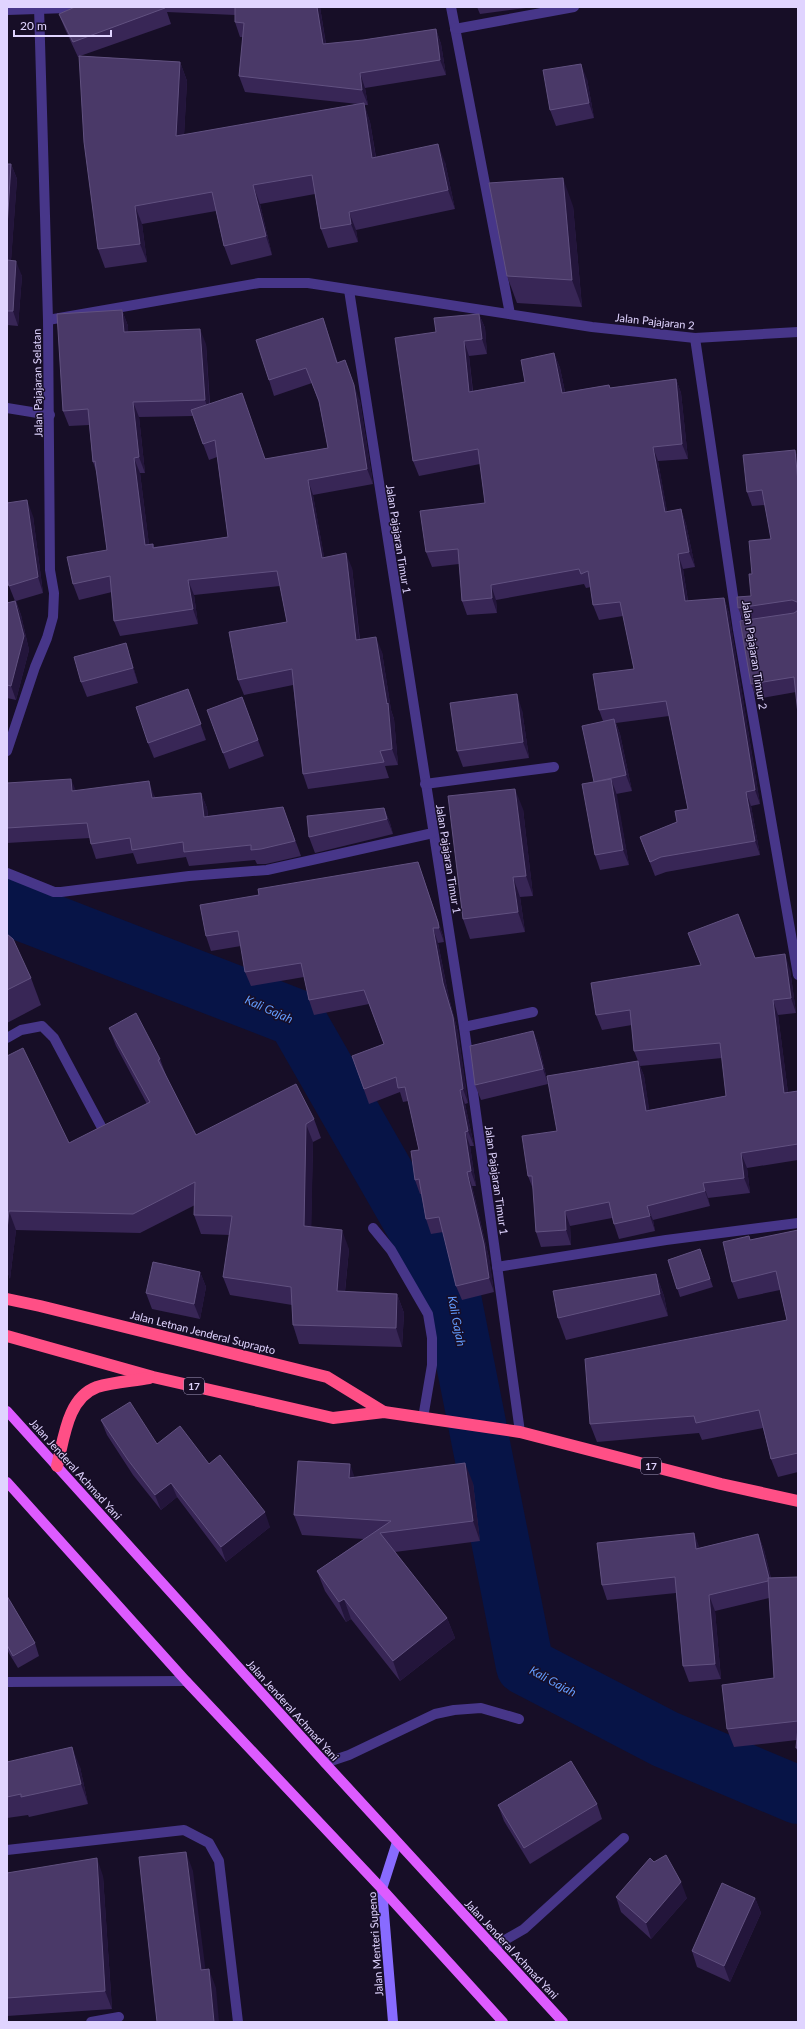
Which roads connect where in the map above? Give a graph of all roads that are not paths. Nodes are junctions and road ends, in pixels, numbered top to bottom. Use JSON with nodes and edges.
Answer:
{"nodes":[{"id":1,"x":98,"y":7,"type":"edge"},
{"id":2,"x":451,"y":7,"type":"edge"},
{"id":3,"x":574,"y":7,"type":"edge"},
{"id":4,"x":39,"y":8,"type":"edge"},
{"id":5,"x":7,"y":10,"type":"edge"},
{"id":6,"x":455,"y":28,"type":"junction"},
{"id":7,"x":349,"y":290,"type":"junction"},
{"id":8,"x":510,"y":314,"type":"junction"},
{"id":9,"x":48,"y":320,"type":"junction"},
{"id":10,"x":798,"y":332,"type":"edge"},
{"id":11,"x":695,"y":338,"type":"junction"},
{"id":12,"x":7,"y":408,"type":"edge"},
{"id":13,"x":50,"y":415,"type":"junction"},
{"id":14,"x":7,"y":751,"type":"edge"},
{"id":15,"x":554,"y":767,"type":"dead end"},
{"id":16,"x":425,"y":784,"type":"junction"},
{"id":17,"x":433,"y":833,"type":"junction"},
{"id":18,"x":7,"y":873,"type":"edge"},
{"id":19,"x":798,"y":975,"type":"edge"},
{"id":20,"x":533,"y":1012,"type":"dead end"},
{"id":21,"x":464,"y":1026,"type":"junction"},
{"id":22,"x":7,"y":1038,"type":"edge"},
{"id":23,"x":102,"y":1128,"type":"edge"},
{"id":24,"x":798,"y":1223,"type":"edge"},
{"id":25,"x":373,"y":1228,"type":"dead end"},
{"id":26,"x":498,"y":1267,"type":"junction"},
{"id":27,"x":7,"y":1299,"type":"edge"},
{"id":28,"x":7,"y":1336,"type":"edge"},
{"id":29,"x":153,"y":1377,"type":"junction"},
{"id":30,"x":7,"y":1411,"type":"edge"},
{"id":31,"x":384,"y":1412,"type":"junction"},
{"id":32,"x":423,"y":1418,"type":"junction"},
{"id":33,"x":520,"y":1432,"type":"junction"},
{"id":34,"x":57,"y":1466,"type":"junction"},
{"id":35,"x":7,"y":1482,"type":"edge"},
{"id":36,"x":798,"y":1501,"type":"edge"},
{"id":37,"x":186,"y":1680,"type":"junction"},
{"id":38,"x":7,"y":1682,"type":"edge"},
{"id":39,"x":519,"y":1719,"type":"dead end"},
{"id":40,"x":325,"y":1763,"type":"junction"},
{"id":41,"x":624,"y":1838,"type":"dead end"},
{"id":42,"x":397,"y":1842,"type":"junction"},
{"id":43,"x":7,"y":1850,"type":"edge"},
{"id":44,"x":382,"y":1889,"type":"junction"},
{"id":45,"x":494,"y":1947,"type":"junction"},
{"id":46,"x":119,"y":2017,"type":"dead end"},
{"id":47,"x":91,"y":2022,"type":"edge"},
{"id":48,"x":238,"y":2022,"type":"edge"},
{"id":49,"x":393,"y":2022,"type":"edge"},
{"id":50,"x":503,"y":2022,"type":"edge"},
{"id":51,"x":563,"y":2022,"type":"edge"}],
"edges":[{"from":1,"to":4,"type":"street"},
{"from":2,"to":6,"type":"street"},
{"from":3,"to":6,"type":"street"},
{"from":4,"to":5,"type":"street"},
{"from":4,"to":9,"type":"street","name":"Jalan Pajajaran Selatan"},
{"from":6,"to":8,"type":"street"},
{"from":7,"to":8,"type":"street","name":"Jalan Pajajaran 2"},
{"from":7,"to":9,"type":"street","name":"Jalan Pajajaran 2"},
{"from":7,"to":16,"type":"street","name":"Jalan Pajajaran Timur 1"},
{"from":8,"to":11,"type":"street","name":"Jalan Pajajaran 2"},
{"from":9,"to":13,"type":"street","name":"Jalan Pajajaran Selatan"},
{"from":10,"to":11,"type":"street","name":"Jalan Pajajaran 2"},
{"from":11,"to":19,"type":"street","name":"Jalan Pajajaran Timur 2"},
{"from":12,"to":13,"type":"street"},
{"from":13,"to":14,"type":"street","name":"Jalan Pajajaran Selatan"},
{"from":15,"to":16,"type":"street"},
{"from":16,"to":17,"type":"street","name":"Jalan Pajajaran Timur 1"},
{"from":17,"to":18,"type":"street"},
{"from":17,"to":21,"type":"street","name":"Jalan Pajajaran Timur 1"},
{"from":20,"to":21,"type":"street"},
{"from":21,"to":26,"type":"street","name":"Jalan Pajajaran Timur 1"},
{"from":22,"to":23,"type":"street"},
{"from":24,"to":26,"type":"street"},
{"from":25,"to":32,"type":"street"},
{"from":26,"to":33,"type":"street","name":"Jalan Pajajaran Timur 1"},
{"from":27,"to":31,"type":"highway","name":"Jalan Letnan Jenderal Suprapto","number":"17"},
{"from":28,"to":29,"type":"highway","name":"Jalan Letnan Jenderal Suprapto","number":"17"},
{"from":29,"to":31,"type":"highway","name":"Jalan Letnan Jenderal Suprapto","number":"17"},
{"from":29,"to":34,"type":"highway","number":"17"},
{"from":30,"to":34,"type":"main road","name":"Jalan Jenderal Achmad Yani"},
{"from":31,"to":32,"type":"highway","name":"Jalan Letnan Jenderal Suprapto","number":"17"},
{"from":32,"to":33,"type":"highway","name":"Jalan Letnan Jenderal Suprapto","number":"17"},
{"from":33,"to":36,"type":"highway","name":"Jalan Letnan Jenderal Suprapto","number":"17"},
{"from":34,"to":40,"type":"main road","name":"Jalan Jenderal Achmad Yani"},
{"from":35,"to":37,"type":"main road"},
{"from":37,"to":38,"type":"street"},
{"from":37,"to":44,"type":"main road"},
{"from":39,"to":40,"type":"street"},
{"from":40,"to":42,"type":"main road","name":"Jalan Jenderal Achmad Yani"},
{"from":41,"to":45,"type":"street"},
{"from":42,"to":44,"type":"main road","name":"Jalan Menteri Supeno"},
{"from":42,"to":45,"type":"main road","name":"Jalan Jenderal Achmad Yani"},
{"from":43,"to":48,"type":"street"},
{"from":44,"to":49,"type":"main road","name":"Jalan Menteri Supeno"},
{"from":44,"to":50,"type":"main road"},
{"from":45,"to":51,"type":"main road","name":"Jalan Jenderal Achmad Yani"},
{"from":46,"to":47,"type":"street"}]}
